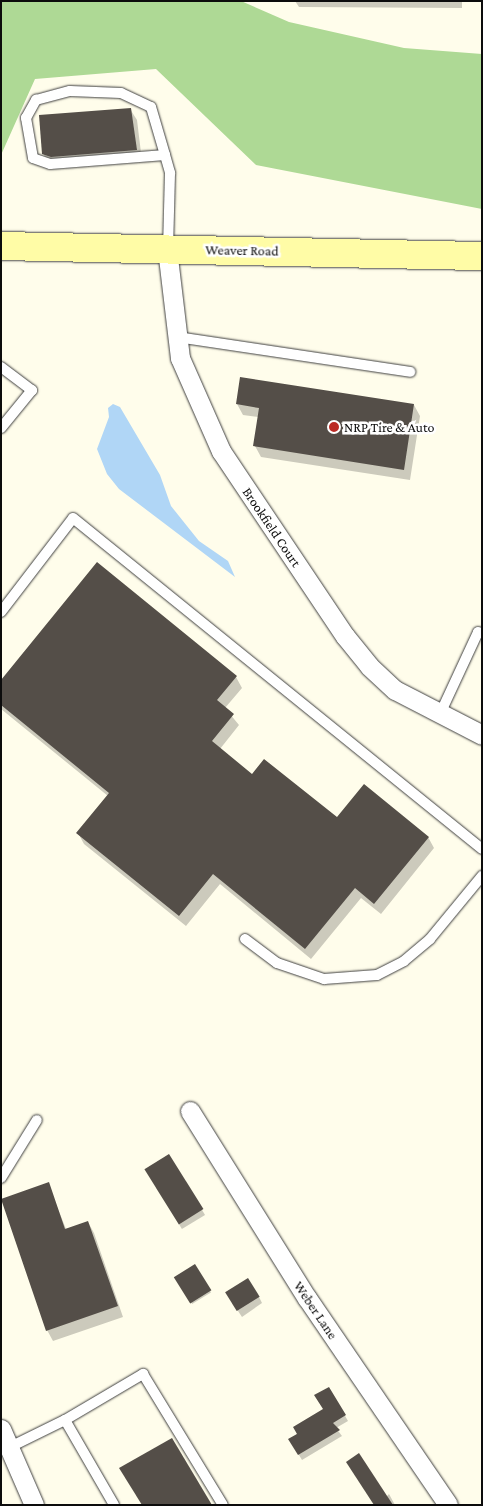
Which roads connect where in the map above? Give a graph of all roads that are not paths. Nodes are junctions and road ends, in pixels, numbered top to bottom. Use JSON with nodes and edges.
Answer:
{"nodes":[{"id":1,"x":165,"y":155,"type":"junction"},
{"id":2,"x":1,"y":246,"type":"edge"},
{"id":3,"x":168,"y":248,"type":"junction"},
{"id":4,"x":482,"y":256,"type":"edge"},
{"id":5,"x":177,"y":337,"type":"junction"},
{"id":6,"x":1,"y":367,"type":"edge"},
{"id":7,"x":410,"y":372,"type":"dead end"},
{"id":8,"x":1,"y":428,"type":"edge"},
{"id":9,"x":1,"y":612,"type":"edge"},
{"id":10,"x":482,"y":633,"type":"edge"},
{"id":11,"x":440,"y":714,"type":"junction"},
{"id":12,"x":482,"y":735,"type":"edge"},
{"id":13,"x":482,"y":849,"type":"edge"},
{"id":14,"x":482,"y":876,"type":"edge"},
{"id":15,"x":245,"y":939,"type":"dead end"},
{"id":16,"x":190,"y":1111,"type":"dead end"},
{"id":17,"x":37,"y":1120,"type":"dead end"},
{"id":18,"x":1,"y":1178,"type":"edge"},
{"id":19,"x":64,"y":1420,"type":"junction"},
{"id":20,"x":1,"y":1429,"type":"edge"},
{"id":21,"x":8,"y":1448,"type":"junction"},
{"id":22,"x":34,"y":1505,"type":"edge"},
{"id":23,"x":114,"y":1505,"type":"edge"},
{"id":24,"x":223,"y":1505,"type":"edge"},
{"id":25,"x":448,"y":1505,"type":"edge"}],
"edges":[{"from":1,"to":1,"type":"lane"},
{"from":1,"to":3,"type":"lane"},
{"from":2,"to":3,"type":"main road","name":"Weaver Road"},
{"from":3,"to":4,"type":"main road","name":"Weaver Road"},
{"from":3,"to":5,"type":"street","name":"Brookfield Court"},
{"from":5,"to":7,"type":"lane"},
{"from":5,"to":11,"type":"street","name":"Brookfield Court"},
{"from":6,"to":8,"type":"lane"},
{"from":9,"to":13,"type":"lane"},
{"from":10,"to":11,"type":"lane"},
{"from":11,"to":12,"type":"street","name":"Brookfield Court"},
{"from":14,"to":15,"type":"lane"},
{"from":16,"to":25,"type":"street","name":"Weber Lane"},
{"from":17,"to":18,"type":"lane"},
{"from":19,"to":21,"type":"lane"},
{"from":19,"to":23,"type":"lane"},
{"from":19,"to":24,"type":"lane"},
{"from":20,"to":21,"type":"street"},
{"from":21,"to":22,"type":"street"}]}
